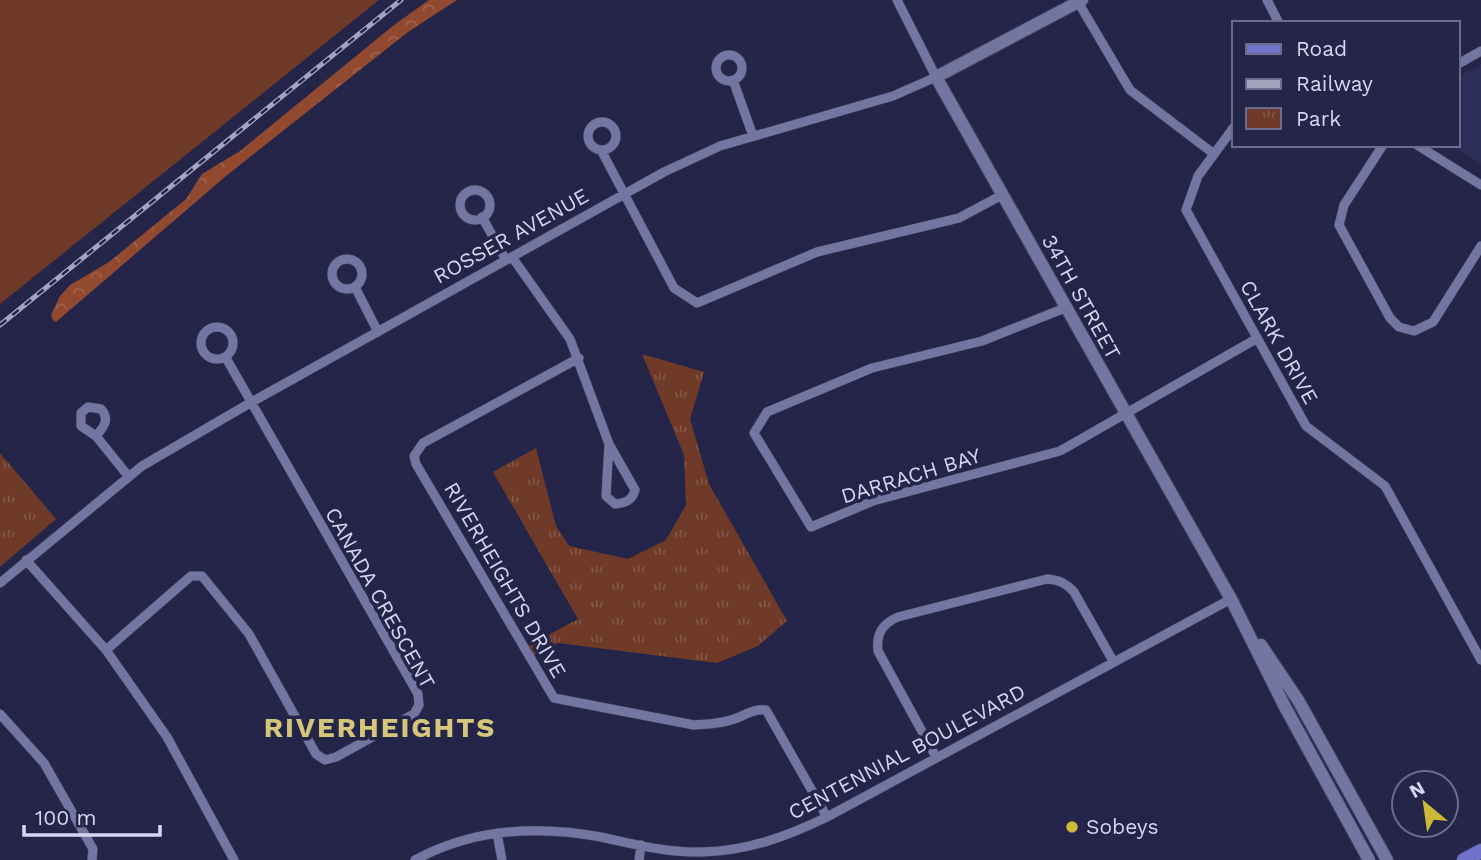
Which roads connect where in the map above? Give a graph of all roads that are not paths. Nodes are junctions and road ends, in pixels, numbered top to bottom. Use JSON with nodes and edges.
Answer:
{"nodes":[{"id":1,"x":897,"y":0,"type":"edge"},
{"id":2,"x":1267,"y":0,"type":"edge"},
{"id":3,"x":1080,"y":1,"type":"edge"},
{"id":4,"x":1278,"y":21,"type":"edge"},
{"id":5,"x":1481,"y":51,"type":"edge"},
{"id":6,"x":1460,"y":63,"type":"edge"},
{"id":7,"x":936,"y":77,"type":"junction"},
{"id":8,"x":733,"y":80,"type":"dead end"},
{"id":9,"x":1232,"y":130,"type":"edge"},
{"id":10,"x":752,"y":136,"type":"junction"},
{"id":11,"x":1382,"y":147,"type":"edge"},
{"id":12,"x":1420,"y":147,"type":"edge"},
{"id":13,"x":601,"y":150,"type":"dead end"},
{"id":14,"x":1214,"y":154,"type":"junction"},
{"id":15,"x":1481,"y":185,"type":"edge"},
{"id":16,"x":625,"y":195,"type":"junction"},
{"id":17,"x":1002,"y":195,"type":"junction"},
{"id":18,"x":482,"y":218,"type":"dead end"},
{"id":19,"x":1481,"y":246,"type":"edge"},
{"id":20,"x":509,"y":259,"type":"junction"},
{"id":21,"x":355,"y":287,"type":"dead end"},
{"id":22,"x":1065,"y":308,"type":"junction"},
{"id":23,"x":379,"y":331,"type":"junction"},
{"id":24,"x":1256,"y":339,"type":"junction"},
{"id":25,"x":226,"y":358,"type":"dead end"},
{"id":26,"x":579,"y":358,"type":"junction"},
{"id":27,"x":250,"y":402,"type":"junction"},
{"id":28,"x":1125,"y":414,"type":"junction"},
{"id":29,"x":96,"y":436,"type":"dead end"},
{"id":30,"x":609,"y":444,"type":"junction"},
{"id":31,"x":129,"y":477,"type":"junction"},
{"id":32,"x":26,"y":560,"type":"junction"},
{"id":33,"x":0,"y":583,"type":"edge"},
{"id":34,"x":1234,"y":605,"type":"junction"},
{"id":35,"x":106,"y":650,"type":"junction"},
{"id":36,"x":1481,"y":660,"type":"edge"},
{"id":37,"x":1113,"y":661,"type":"junction"},
{"id":38,"x":0,"y":714,"type":"edge"},
{"id":39,"x":1308,"y":718,"type":"junction"},
{"id":40,"x":1295,"y":725,"type":"junction"},
{"id":41,"x":936,"y":757,"type":"junction"},
{"id":42,"x":827,"y":817,"type":"junction"},
{"id":43,"x":497,"y":833,"type":"junction"},
{"id":44,"x":641,"y":845,"type":"junction"},
{"id":45,"x":1481,"y":851,"type":"edge"},
{"id":46,"x":92,"y":860,"type":"edge"},
{"id":47,"x":234,"y":860,"type":"edge"},
{"id":48,"x":415,"y":860,"type":"edge"},
{"id":49,"x":502,"y":860,"type":"edge"},
{"id":50,"x":639,"y":860,"type":"edge"},
{"id":51,"x":1369,"y":860,"type":"edge"},
{"id":52,"x":1387,"y":860,"type":"edge"},
{"id":53,"x":1464,"y":860,"type":"edge"}],
"edges":[{"from":1,"to":7,"type":"street","name":"34TH STREET"},
{"from":2,"to":4,"type":"street"},
{"from":3,"to":7,"type":"street","name":"ROSSER AVENUE"},
{"from":3,"to":14,"type":"street"},
{"from":5,"to":6,"type":"street"},
{"from":7,"to":10,"type":"street","name":"ROSSER AVENUE"},
{"from":7,"to":17,"type":"street","name":"34TH STREET"},
{"from":8,"to":10,"type":"street"},
{"from":9,"to":14,"type":"street","name":"CLARK DRIVE"},
{"from":10,"to":16,"type":"street","name":"ROSSER AVENUE"},
{"from":11,"to":19,"type":"street"},
{"from":12,"to":15,"type":"street"},
{"from":13,"to":16,"type":"street"},
{"from":14,"to":24,"type":"street","name":"CLARK DRIVE"},
{"from":16,"to":17,"type":"street"},
{"from":16,"to":20,"type":"street","name":"ROSSER AVENUE"},
{"from":17,"to":22,"type":"street","name":"34TH STREET"},
{"from":18,"to":20,"type":"street"},
{"from":20,"to":23,"type":"street","name":"ROSSER AVENUE"},
{"from":20,"to":26,"type":"street"},
{"from":21,"to":23,"type":"street"},
{"from":22,"to":28,"type":"street","name":"34TH STREET"},
{"from":22,"to":28,"type":"street","name":"DARRACH BAY"},
{"from":23,"to":27,"type":"street","name":"ROSSER AVENUE"},
{"from":24,"to":28,"type":"street"},
{"from":24,"to":36,"type":"street","name":"CLARK DRIVE"},
{"from":25,"to":27,"type":"street"},
{"from":26,"to":30,"type":"street"},
{"from":26,"to":42,"type":"street","name":"RIVERHEIGHTS DRIVE"},
{"from":27,"to":31,"type":"street","name":"ROSSER AVENUE"},
{"from":27,"to":35,"type":"street","name":"CANADA CRESCENT"},
{"from":28,"to":34,"type":"street","name":"34TH STREET"},
{"from":29,"to":31,"type":"street"},
{"from":30,"to":30,"type":"street"},
{"from":31,"to":32,"type":"street","name":"ROSSER AVENUE"},
{"from":32,"to":33,"type":"street","name":"ROSSER AVENUE"},
{"from":32,"to":35,"type":"street"},
{"from":34,"to":37,"type":"street","name":"CENTENNIAL BOULEVARD"},
{"from":34,"to":39,"type":"street","name":"34TH STREET"},
{"from":34,"to":40,"type":"street","name":"34TH STREET"},
{"from":35,"to":47,"type":"street"},
{"from":37,"to":41,"type":"street","name":"CENTENNIAL BOULEVARD"},
{"from":37,"to":41,"type":"street"},
{"from":38,"to":46,"type":"street"},
{"from":39,"to":40,"type":"street"},
{"from":39,"to":52,"type":"street","name":"34TH STREET"},
{"from":40,"to":51,"type":"street","name":"34TH STREET"},
{"from":41,"to":42,"type":"street","name":"CENTENNIAL BOULEVARD"},
{"from":42,"to":44,"type":"street","name":"CENTENNIAL BOULEVARD"},
{"from":43,"to":44,"type":"street","name":"CENTENNIAL BOULEVARD"},
{"from":43,"to":48,"type":"street","name":"CENTENNIAL BOULEVARD"},
{"from":43,"to":49,"type":"street"},
{"from":44,"to":50,"type":"street"},
{"from":45,"to":53,"type":"main road"}]}
